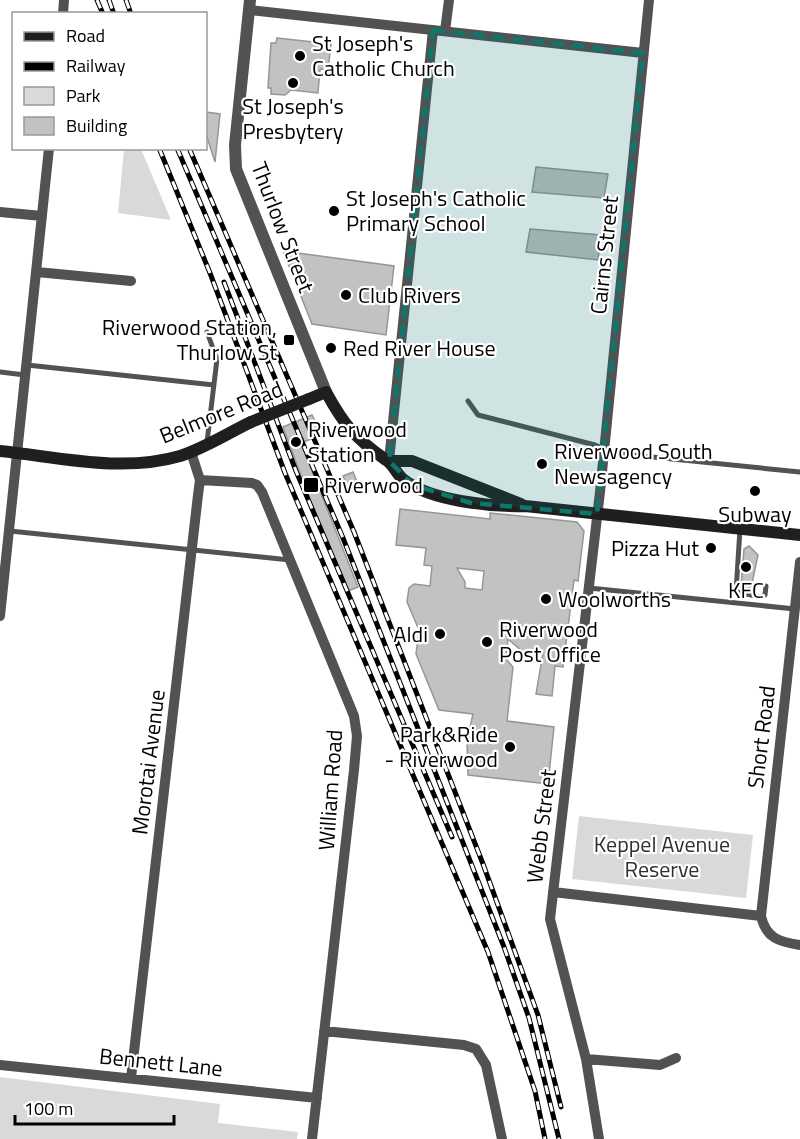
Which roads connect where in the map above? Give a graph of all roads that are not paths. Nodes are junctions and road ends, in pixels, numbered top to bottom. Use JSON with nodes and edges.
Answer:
{"nodes":[{"id":1,"x":449,"y":0,"type":"edge"},
{"id":2,"x":649,"y":0,"type":"edge"},
{"id":3,"x":249,"y":5,"type":"edge"},
{"id":4,"x":433,"y":30,"type":"junction"},
{"id":5,"x":445,"y":31,"type":"junction"},
{"id":6,"x":643,"y":53,"type":"junction"},
{"id":7,"x":49,"y":150,"type":"edge"},
{"id":8,"x":0,"y":212,"type":"edge"},
{"id":9,"x":42,"y":216,"type":"junction"},
{"id":10,"x":37,"y":272,"type":"junction"},
{"id":11,"x":131,"y":281,"type":"dead end"},
{"id":12,"x":207,"y":332,"type":"dead end"},
{"id":13,"x":27,"y":370,"type":"junction"},
{"id":14,"x":0,"y":372,"type":"edge"},
{"id":15,"x":214,"y":385,"type":"junction"},
{"id":16,"x":326,"y":392,"type":"junction"},
{"id":17,"x":468,"y":401,"type":"dead end"},
{"id":18,"x":207,"y":444,"type":"junction"},
{"id":19,"x":604,"y":449,"type":"junction"},
{"id":20,"x":0,"y":451,"type":"edge"},
{"id":21,"x":191,"y":452,"type":"junction"},
{"id":22,"x":18,"y":453,"type":"junction"},
{"id":23,"x":389,"y":461,"type":"junction"},
{"id":24,"x":800,"y":472,"type":"edge"},
{"id":25,"x":200,"y":480,"type":"junction"},
{"id":26,"x":525,"y":506,"type":"junction"},
{"id":27,"x":597,"y":514,"type":"junction"},
{"id":28,"x":6,"y":516,"type":"edge"},
{"id":29,"x":740,"y":529,"type":"junction"},
{"id":30,"x":6,"y":535,"type":"edge"},
{"id":31,"x":800,"y":535,"type":"edge"},
{"id":32,"x":192,"y":550,"type":"junction"},
{"id":33,"x":290,"y":560,"type":"junction"},
{"id":34,"x":800,"y":562,"type":"edge"},
{"id":35,"x":766,"y":586,"type":"dead end"},
{"id":36,"x":588,"y":588,"type":"junction"},
{"id":37,"x":795,"y":609,"type":"junction"},
{"id":38,"x":0,"y":616,"type":"edge"},
{"id":39,"x":553,"y":892,"type":"junction"},
{"id":40,"x":761,"y":916,"type":"junction"},
{"id":41,"x":800,"y":945,"type":"edge"},
{"id":42,"x":324,"y":1031,"type":"junction"},
{"id":43,"x":676,"y":1058,"type":"dead end"},
{"id":44,"x":586,"y":1059,"type":"junction"},
{"id":45,"x":0,"y":1065,"type":"edge"},
{"id":46,"x":131,"y":1078,"type":"junction"},
{"id":47,"x":317,"y":1098,"type":"junction"},
{"id":48,"x":312,"y":1139,"type":"edge"},
{"id":49,"x":502,"y":1139,"type":"edge"},
{"id":50,"x":599,"y":1139,"type":"edge"}],
"edges":[{"from":1,"to":5,"type":"street"},
{"from":2,"to":6,"type":"street","name":"Cairns Street"},
{"from":3,"to":4,"type":"street"},
{"from":3,"to":16,"type":"street","name":"Thurlow Street"},
{"from":4,"to":5,"type":"street"},
{"from":4,"to":23,"type":"street"},
{"from":5,"to":6,"type":"street"},
{"from":6,"to":19,"type":"street","name":"Cairns Street"},
{"from":7,"to":9,"type":"street"},
{"from":8,"to":9,"type":"street"},
{"from":9,"to":10,"type":"street"},
{"from":10,"to":11,"type":"street"},
{"from":10,"to":13,"type":"street"},
{"from":12,"to":15,"type":"lane"},
{"from":13,"to":14,"type":"lane"},
{"from":13,"to":15,"type":"lane"},
{"from":13,"to":22,"type":"street"},
{"from":15,"to":18,"type":"lane"},
{"from":16,"to":18,"type":"main road","name":"Belmore Road","bridge":true},
{"from":16,"to":23,"type":"main road"},
{"from":17,"to":19,"type":"lane"},
{"from":18,"to":21,"type":"main road","name":"Belmore Road"},
{"from":19,"to":24,"type":"lane"},
{"from":19,"to":27,"type":"street","name":"Cairns Street"},
{"from":20,"to":22,"type":"main road","name":"Belmore Road"},
{"from":21,"to":22,"type":"main road","name":"Belmore Road"},
{"from":21,"to":25,"type":"street","name":"Morotai Avenue"},
{"from":22,"to":28,"type":"street"},
{"from":23,"to":26,"type":"main road"},
{"from":23,"to":26,"type":"main road"},
{"from":25,"to":32,"type":"street","name":"Morotai Avenue"},
{"from":25,"to":33,"type":"street","name":"William Road"},
{"from":26,"to":27,"type":"main road"},
{"from":27,"to":29,"type":"main road"},
{"from":27,"to":36,"type":"street","name":"Webb Street"},
{"from":28,"to":30,"type":"street"},
{"from":29,"to":31,"type":"main road"},
{"from":29,"to":35,"type":"lane"},
{"from":30,"to":32,"type":"lane"},
{"from":30,"to":38,"type":"street"},
{"from":32,"to":33,"type":"lane"},
{"from":32,"to":46,"type":"street","name":"Morotai Avenue"},
{"from":33,"to":42,"type":"street","name":"William Road"},
{"from":34,"to":37,"type":"street","name":"Short Road"},
{"from":36,"to":37,"type":"lane"},
{"from":36,"to":39,"type":"street","name":"Webb Street"},
{"from":37,"to":40,"type":"street","name":"Short Road"},
{"from":39,"to":40,"type":"street"},
{"from":39,"to":44,"type":"street","name":"Webb Street"},
{"from":40,"to":41,"type":"street"},
{"from":42,"to":47,"type":"street","name":"William Road"},
{"from":42,"to":49,"type":"street"},
{"from":43,"to":44,"type":"street"},
{"from":44,"to":50,"type":"street","name":"Webb Street"},
{"from":45,"to":46,"type":"street","name":"Bennett Lane"},
{"from":46,"to":47,"type":"street","name":"Bennett Lane"},
{"from":47,"to":48,"type":"street","name":"William Road"}]}
